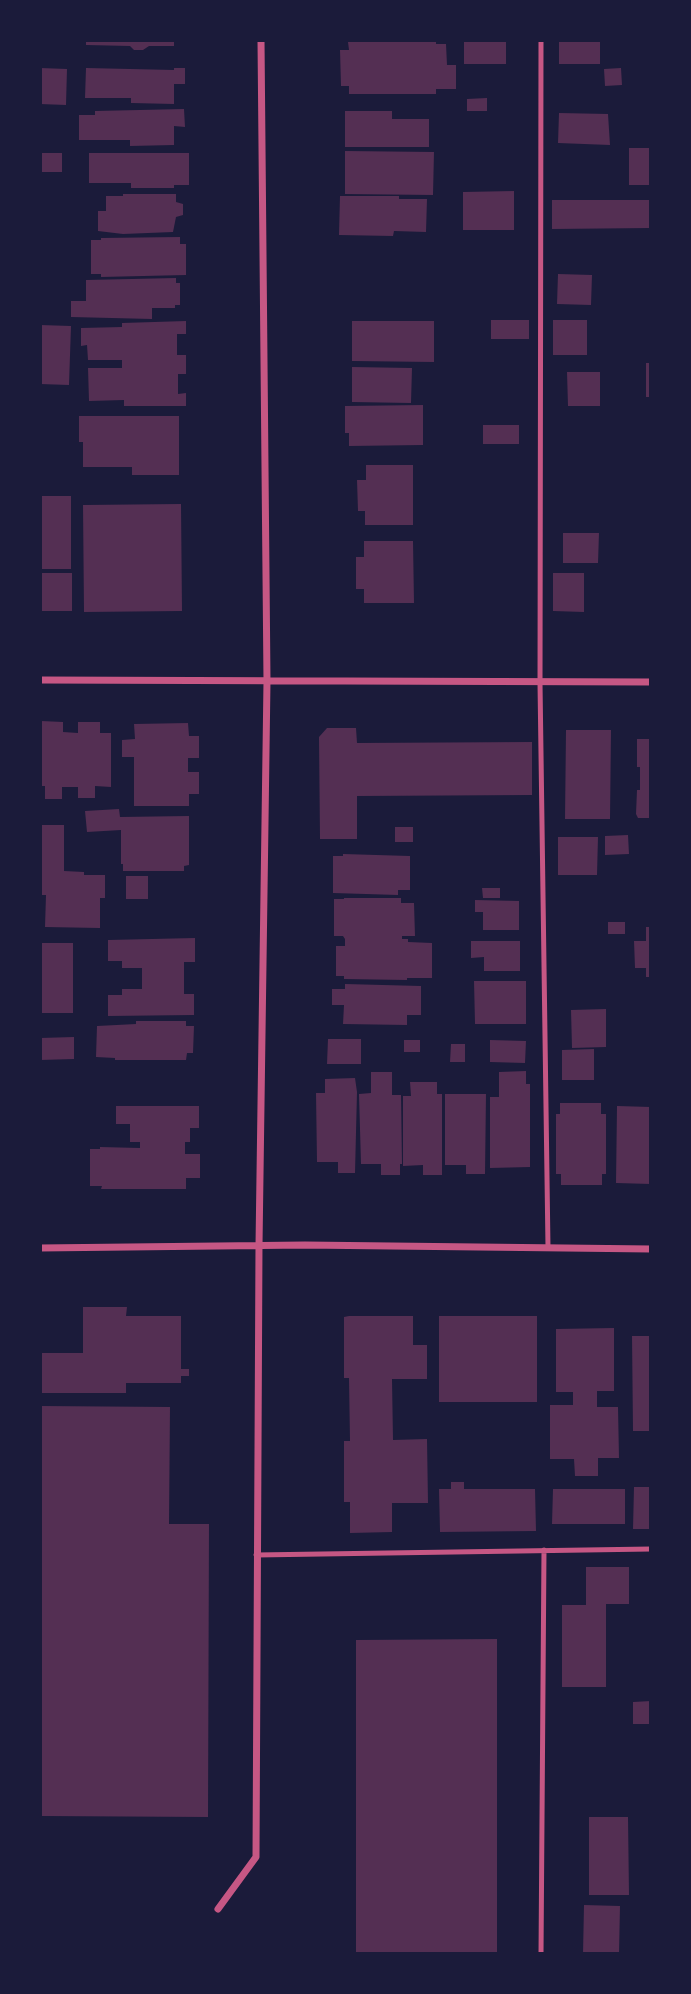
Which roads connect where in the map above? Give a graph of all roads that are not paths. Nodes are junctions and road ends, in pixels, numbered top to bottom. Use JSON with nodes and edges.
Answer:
{"nodes":[{"id":1,"x":261,"y":40,"type":"edge"},
{"id":2,"x":541,"y":40,"type":"edge"},
{"id":3,"x":40,"y":680,"type":"edge"},
{"id":4,"x":268,"y":681,"type":"junction"},
{"id":5,"x":651,"y":682,"type":"edge"},
{"id":6,"x":540,"y":683,"type":"junction"},
{"id":7,"x":259,"y":1245,"type":"junction"},
{"id":8,"x":548,"y":1247,"type":"junction"},
{"id":9,"x":40,"y":1248,"type":"edge"},
{"id":10,"x":651,"y":1249,"type":"edge"},
{"id":11,"x":651,"y":1549,"type":"edge"},
{"id":12,"x":544,"y":1550,"type":"junction"},
{"id":13,"x":256,"y":1555,"type":"junction"},
{"id":14,"x":218,"y":1909,"type":"dead end"},
{"id":15,"x":541,"y":1954,"type":"edge"}],
"edges":[{"from":1,"to":4,"type":"street"},
{"from":2,"to":6,"type":"lane"},
{"from":3,"to":4,"type":"street"},
{"from":4,"to":6,"type":"street"},
{"from":4,"to":7,"type":"street"},
{"from":5,"to":6,"type":"street"},
{"from":6,"to":8,"type":"lane"},
{"from":7,"to":8,"type":"street"},
{"from":7,"to":9,"type":"street"},
{"from":7,"to":13,"type":"street"},
{"from":8,"to":10,"type":"street"},
{"from":11,"to":12,"type":"lane"},
{"from":12,"to":13,"type":"lane"},
{"from":12,"to":15,"type":"lane"},
{"from":13,"to":14,"type":"street"}]}
